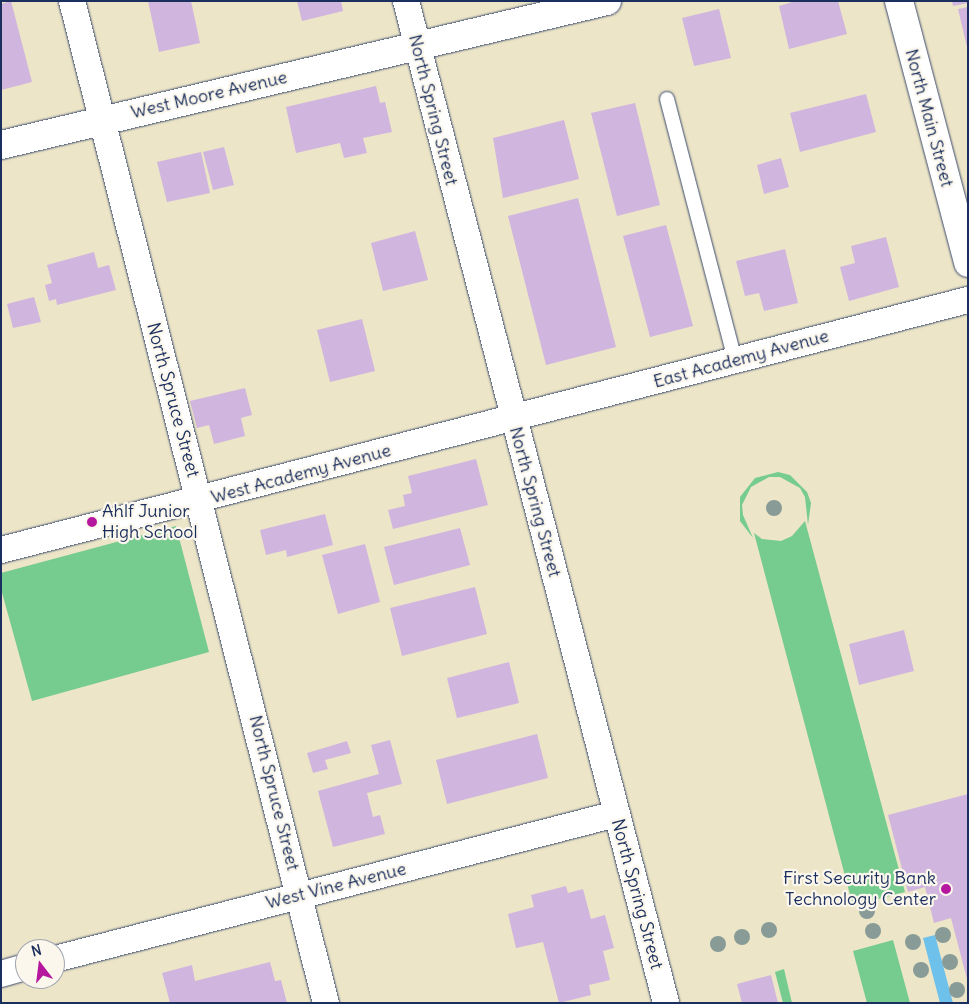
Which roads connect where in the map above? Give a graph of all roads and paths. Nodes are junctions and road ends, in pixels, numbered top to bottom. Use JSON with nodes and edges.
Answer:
{"nodes":[{"id":1,"x":72,"y":1,"type":"edge"},
{"id":2,"x":406,"y":1,"type":"edge"},
{"id":3,"x":607,"y":1,"type":"edge"},
{"id":4,"x":899,"y":1,"type":"edge"},
{"id":5,"x":416,"y":46,"type":"junction"},
{"id":6,"x":667,"y":100,"type":"dead end"},
{"id":7,"x":100,"y":121,"type":"junction"},
{"id":8,"x":1,"y":145,"type":"edge"},
{"id":9,"x":968,"y":263,"type":"edge"},
{"id":10,"x":968,"y":300,"type":"edge"},
{"id":11,"x":735,"y":360,"type":"junction"},
{"id":12,"x":513,"y":417,"type":"junction"},
{"id":13,"x":199,"y":501,"type":"junction"},
{"id":14,"x":1,"y":550,"type":"edge"},
{"id":15,"x":616,"y":814,"type":"junction"},
{"id":16,"x":299,"y":896,"type":"junction"},
{"id":17,"x":65,"y":957,"type":"edge"},
{"id":18,"x":15,"y":970,"type":"edge"},
{"id":19,"x":1,"y":974,"type":"edge"},
{"id":20,"x":326,"y":1003,"type":"edge"},
{"id":21,"x":666,"y":1003,"type":"edge"}],
"edges":[{"from":1,"to":7,"type":"street","name":"North Spruce Street"},
{"from":2,"to":5,"type":"street","name":"North Spring Street"},
{"from":3,"to":5,"type":"street","name":"West Moore Avenue"},
{"from":4,"to":9,"type":"street","name":"North Main Street"},
{"from":5,"to":7,"type":"street","name":"West Moore Avenue"},
{"from":5,"to":12,"type":"street","name":"North Spring Street"},
{"from":6,"to":11,"type":"lane"},
{"from":7,"to":8,"type":"street","name":"West Moore Avenue"},
{"from":7,"to":13,"type":"street","name":"North Spruce Street"},
{"from":10,"to":11,"type":"street","name":"East Academy Avenue"},
{"from":11,"to":12,"type":"street","name":"East Academy Avenue"},
{"from":12,"to":13,"type":"street","name":"West Academy Avenue"},
{"from":12,"to":15,"type":"street","name":"North Spring Street"},
{"from":13,"to":14,"type":"street","name":"West Academy Avenue"},
{"from":13,"to":16,"type":"street","name":"North Spruce Street"},
{"from":15,"to":16,"type":"street","name":"West Vine Avenue"},
{"from":15,"to":21,"type":"street","name":"North Spring Street"},
{"from":16,"to":17,"type":"street","name":"West Vine Avenue"},
{"from":16,"to":20,"type":"street","name":"North Spruce Street"},
{"from":18,"to":19,"type":"street"}]}
